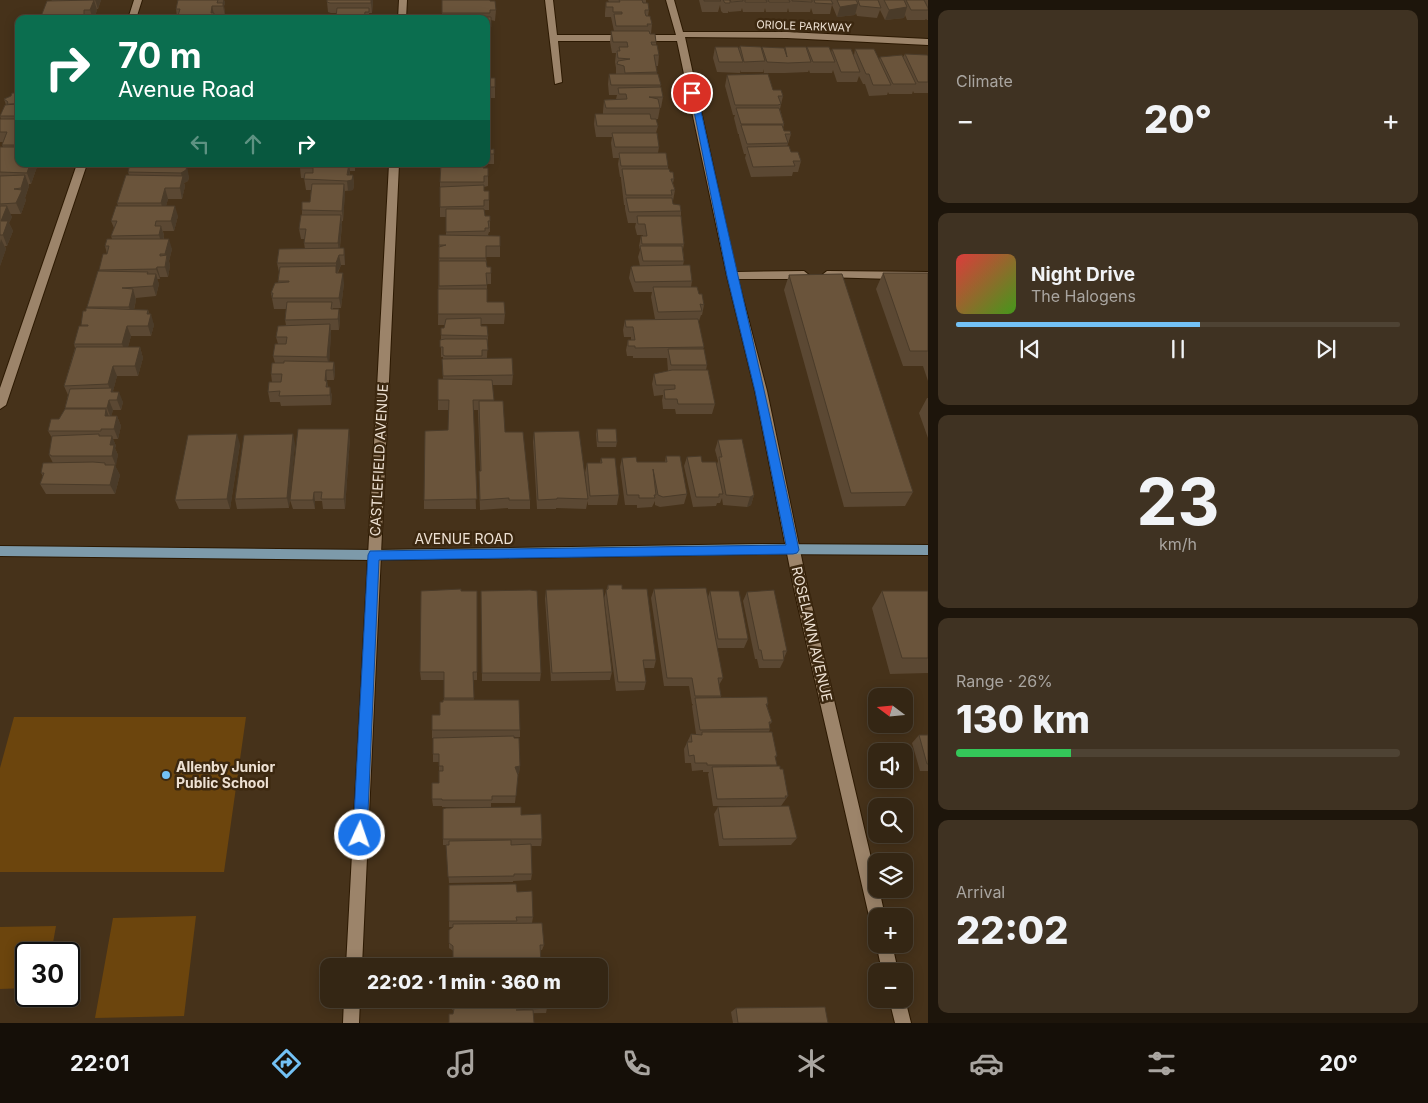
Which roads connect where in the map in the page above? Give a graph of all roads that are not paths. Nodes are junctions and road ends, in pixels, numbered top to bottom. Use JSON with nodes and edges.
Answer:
{"nodes":[{"id":1,"x":138,"y":0,"type":"edge"},
{"id":2,"x":403,"y":0,"type":"edge"},
{"id":3,"x":549,"y":0,"type":"edge"},
{"id":4,"x":670,"y":0,"type":"edge"},
{"id":5,"x":133,"y":15,"type":"edge"},
{"id":6,"x":402,"y":15,"type":"edge"},
{"id":7,"x":680,"y":36,"type":"junction"},
{"id":8,"x":554,"y":38,"type":"junction"},
{"id":9,"x":928,"y":42,"type":"edge"},
{"id":10,"x":558,"y":82,"type":"dead end"},
{"id":11,"x":81,"y":167,"type":"edge"},
{"id":12,"x":394,"y":167,"type":"edge"},
{"id":13,"x":732,"y":276,"type":"junction"},
{"id":14,"x":928,"y":276,"type":"edge"},
{"id":15,"x":0,"y":405,"type":"edge"},
{"id":16,"x":793,"y":550,"type":"junction"},
{"id":17,"x":928,"y":550,"type":"edge"},
{"id":18,"x":0,"y":551,"type":"edge"},
{"id":19,"x":374,"y":555,"type":"junction"},
{"id":20,"x":876,"y":908,"type":"edge"},
{"id":21,"x":354,"y":958,"type":"edge"},
{"id":22,"x":352,"y":1008,"type":"edge"},
{"id":23,"x":899,"y":1008,"type":"edge"},
{"id":24,"x":351,"y":1023,"type":"edge"},
{"id":25,"x":902,"y":1023,"type":"edge"}],
"edges":[{"from":1,"to":5,"type":"street"},
{"from":2,"to":6,"type":"street"},
{"from":3,"to":8,"type":"street"},
{"from":4,"to":7,"type":"street","name":"ROSELAWN AVENUE"},
{"from":7,"to":8,"type":"street","name":"ORIOLE PARKWAY"},
{"from":7,"to":9,"type":"street","name":"ORIOLE PARKWAY"},
{"from":7,"to":13,"type":"street","name":"ROSELAWN AVENUE"},
{"from":8,"to":10,"type":"street"},
{"from":11,"to":15,"type":"street"},
{"from":12,"to":19,"type":"street","name":"CASTLEFIELD AVENUE"},
{"from":13,"to":14,"type":"street"},
{"from":13,"to":16,"type":"street","name":"ROSELAWN AVENUE"},
{"from":16,"to":17,"type":"main road","name":"AVENUE ROAD"},
{"from":16,"to":19,"type":"main road","name":"AVENUE ROAD"},
{"from":16,"to":20,"type":"street","name":"ROSELAWN AVENUE"},
{"from":18,"to":19,"type":"main road","name":"AVENUE ROAD"},
{"from":19,"to":21,"type":"street","name":"CASTLEFIELD AVENUE"},
{"from":22,"to":24,"type":"street"},
{"from":23,"to":25,"type":"street"}]}
